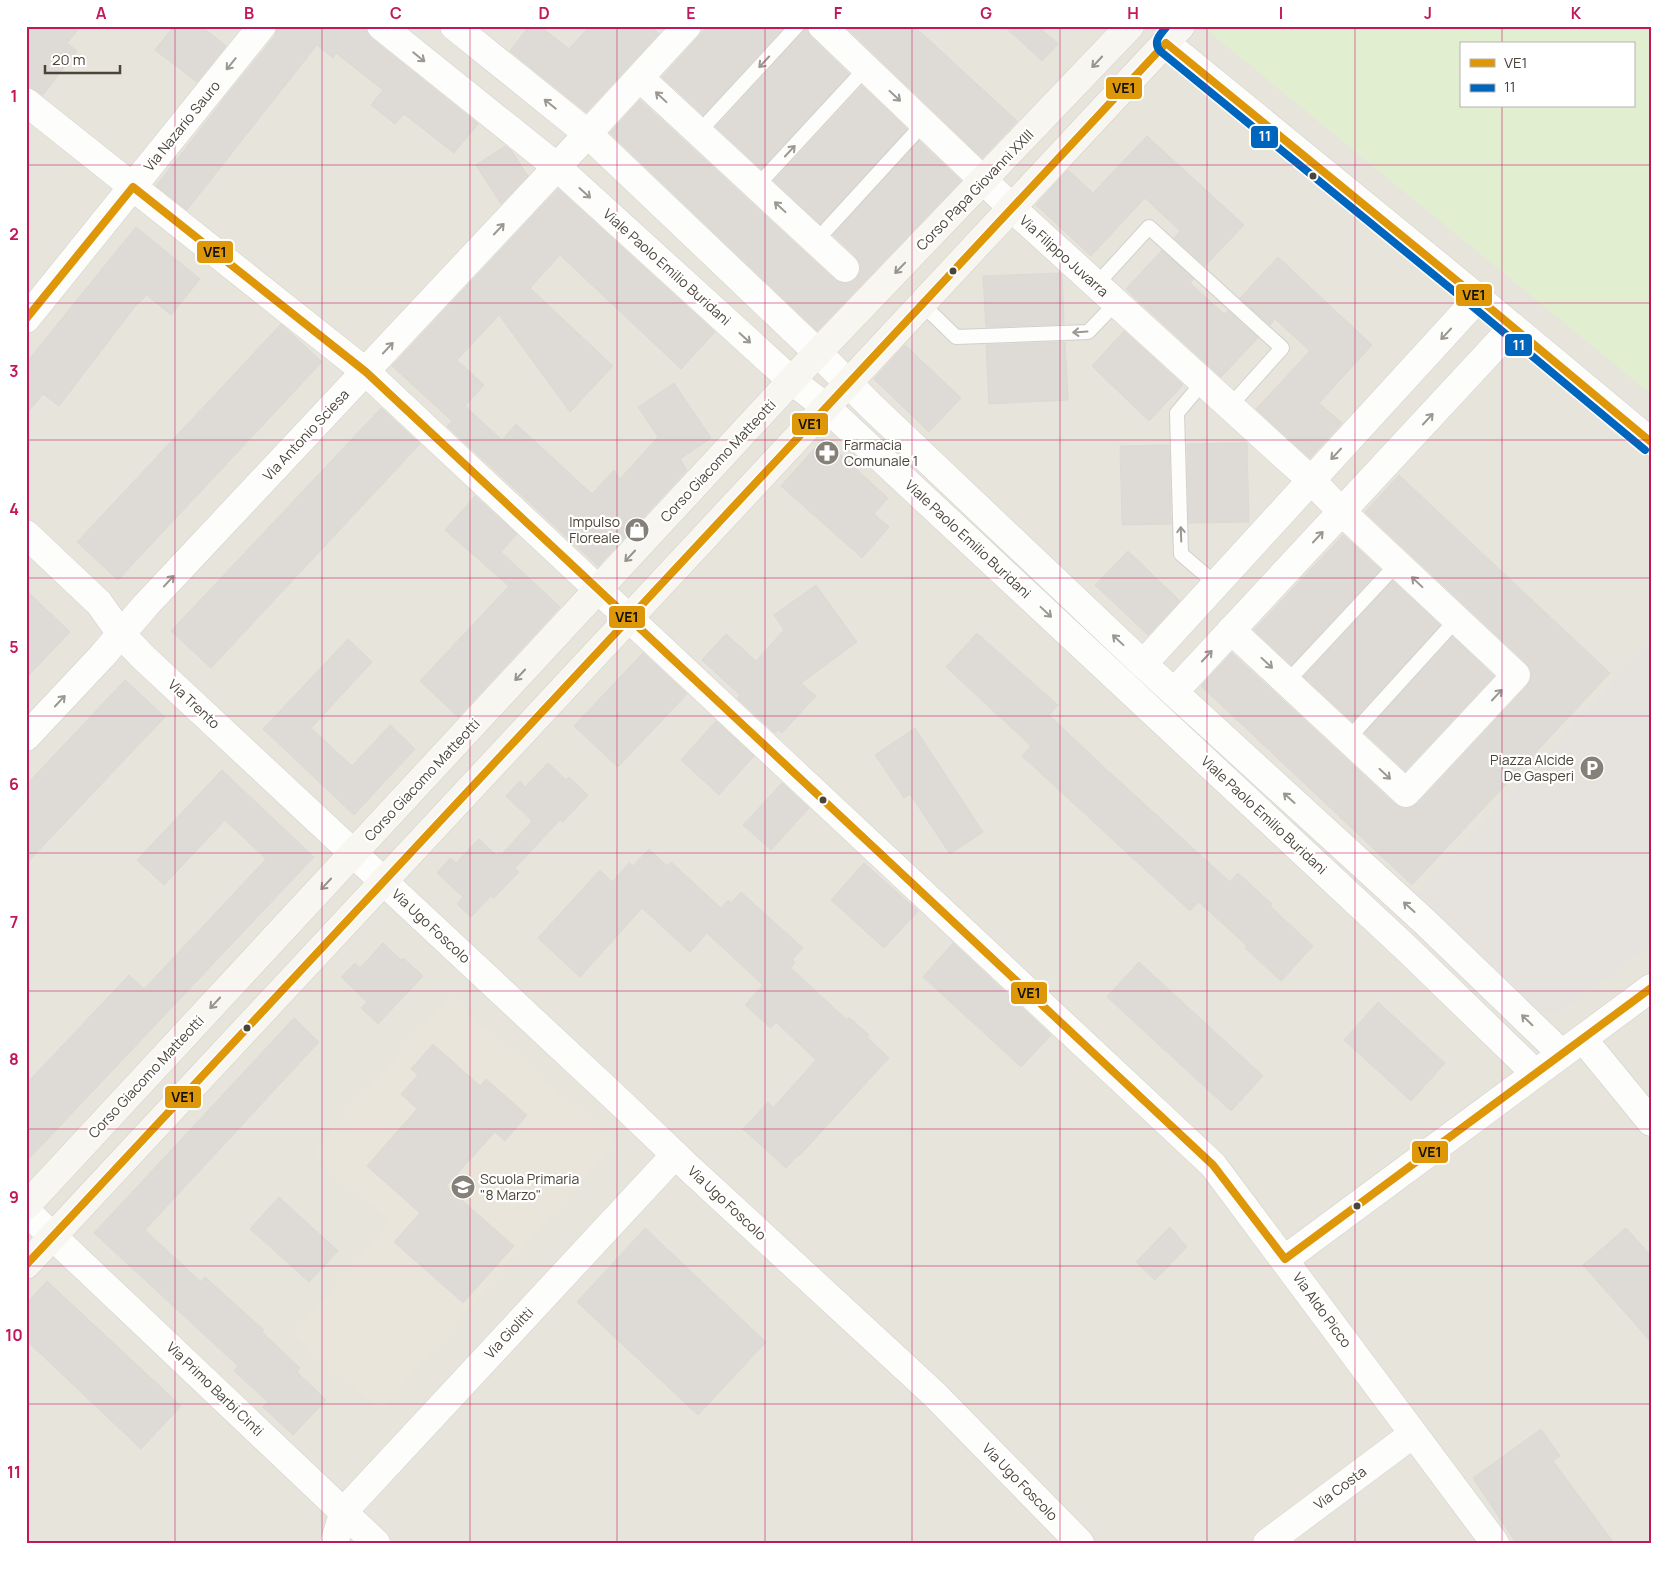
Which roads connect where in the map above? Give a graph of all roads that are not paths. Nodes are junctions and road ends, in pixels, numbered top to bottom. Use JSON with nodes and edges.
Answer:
{"nodes":[{"id":1,"x":262,"y":26,"type":"edge"},
{"id":2,"x":381,"y":26,"type":"edge"},
{"id":3,"x":454,"y":26,"type":"edge"},
{"id":4,"x":687,"y":26,"type":"edge"},
{"id":5,"x":797,"y":26,"type":"edge"},
{"id":6,"x":822,"y":26,"type":"edge"},
{"id":7,"x":1130,"y":26,"type":"edge"},
{"id":8,"x":1174,"y":35,"type":"edge"},
{"id":9,"x":866,"y":68,"type":"junction"},
{"id":10,"x":640,"y":78,"type":"junction"},
{"id":11,"x":26,"y":102,"type":"edge"},
{"id":12,"x":924,"y":123,"type":"junction"},
{"id":13,"x":699,"y":132,"type":"junction"},
{"id":14,"x":588,"y":134,"type":"junction"},
{"id":15,"x":557,"y":167,"type":"junction"},
{"id":16,"x":985,"y":180,"type":"junction"},
{"id":17,"x":757,"y":186,"type":"junction"},
{"id":18,"x":134,"y":187,"type":"junction"},
{"id":19,"x":1012,"y":208,"type":"junction"},
{"id":20,"x":816,"y":241,"type":"junction"},
{"id":21,"x":845,"y":268,"type":"dead end"},
{"id":22,"x":1096,"y":285,"type":"junction"},
{"id":23,"x":1478,"y":298,"type":"junction"},
{"id":24,"x":1116,"y":303,"type":"junction"},
{"id":25,"x":922,"y":304,"type":"junction"},
{"id":26,"x":26,"y":319,"type":"edge"},
{"id":27,"x":1513,"y":327,"type":"junction"},
{"id":28,"x":818,"y":353,"type":"junction"},
{"id":29,"x":366,"y":372,"type":"junction"},
{"id":30,"x":792,"y":381,"type":"junction"},
{"id":31,"x":1203,"y":382,"type":"junction"},
{"id":32,"x":848,"y":384,"type":"junction"},
{"id":33,"x":1230,"y":406,"type":"junction"},
{"id":34,"x":826,"y":407,"type":"junction"},
{"id":35,"x":1651,"y":442,"type":"edge"},
{"id":36,"x":1311,"y":480,"type":"junction"},
{"id":37,"x":1342,"y":512,"type":"junction"},
{"id":38,"x":26,"y":534,"type":"edge"},
{"id":39,"x":1397,"y":564,"type":"junction"},
{"id":40,"x":1216,"y":584,"type":"junction"},
{"id":41,"x":600,"y":589,"type":"junction"},
{"id":42,"x":630,"y":618,"type":"junction"},
{"id":43,"x":1457,"y":620,"type":"junction"},
{"id":44,"x":1231,"y":630,"type":"junction"},
{"id":45,"x":121,"y":634,"type":"junction"},
{"id":46,"x":1143,"y":664,"type":"junction"},
{"id":47,"x":1287,"y":682,"type":"junction"},
{"id":48,"x":1174,"y":692,"type":"junction"},
{"id":49,"x":26,"y":737,"type":"edge"},
{"id":50,"x":1348,"y":739,"type":"junction"},
{"id":51,"x":369,"y":868,"type":"junction"},
{"id":52,"x":1651,"y":988,"type":"edge"},
{"id":53,"x":1572,"y":1046,"type":"junction"},
{"id":54,"x":1535,"y":1073,"type":"junction"},
{"id":55,"x":1651,"y":1122,"type":"edge"},
{"id":56,"x":675,"y":1155,"type":"junction"},
{"id":57,"x":26,"y":1206,"type":"edge"},
{"id":58,"x":26,"y":1211,"type":"edge"},
{"id":59,"x":53,"y":1236,"type":"junction"},
{"id":60,"x":1285,"y":1259,"type":"junction"},
{"id":61,"x":26,"y":1265,"type":"edge"},
{"id":62,"x":1414,"y":1434,"type":"junction"},
{"id":63,"x":344,"y":1512,"type":"junction"},
{"id":64,"x":1273,"y":1541,"type":"edge"},
{"id":65,"x":334,"y":1543,"type":"edge"},
{"id":66,"x":376,"y":1543,"type":"edge"},
{"id":67,"x":1080,"y":1543,"type":"edge"},
{"id":68,"x":1495,"y":1543,"type":"edge"}],
"edges":[{"from":1,"to":18,"type":"street","name":"Via Nazario Sauro","one_way":true},
{"from":2,"to":15,"type":"street","name":"Viale Paolo Emilio Buridani","one_way":true},
{"from":14,"to":3,"type":"street","name":"Viale Paolo Emilio Buridani","one_way":true},
{"from":4,"to":10,"type":"street","name":"Via Antonio Sciesa"},
{"from":5,"to":13,"type":"lane","one_way":true},
{"from":6,"to":9,"type":"street","name":"Via Filippo Juvarra"},
{"from":7,"to":16,"type":"street","name":"Corso Papa Giovanni XXIII","one_way":true},
{"from":8,"to":19,"type":"street"},
{"from":8,"to":23,"type":"street"},
{"from":9,"to":12,"type":"street","name":"Via Filippo Juvarra","one_way":true},
{"from":17,"to":9,"type":"lane","one_way":true},
{"from":13,"to":10,"type":"street","one_way":true},
{"from":10,"to":14,"type":"street","name":"Via Antonio Sciesa"},
{"from":11,"to":18,"type":"street","name":"Via Aldo Picco"},
{"from":12,"to":16,"type":"street","name":"Via Filippo Juvarra"},
{"from":12,"to":20,"type":"lane"},
{"from":13,"to":17,"type":"street"},
{"from":14,"to":15,"type":"street","name":"Via Antonio Sciesa"},
{"from":14,"to":28,"type":"street","name":"Viale Paolo Emilio Buridani"},
{"from":29,"to":15,"type":"street","name":"Via Antonio Sciesa","one_way":true},
{"from":15,"to":30,"type":"street","name":"Viale Paolo Emilio Buridani","one_way":true},
{"from":16,"to":19,"type":"street","name":"Via Filippo Juvarra"},
{"from":16,"to":28,"type":"street","name":"Corso Papa Giovanni XXIII","one_way":true},
{"from":20,"to":17,"type":"street","one_way":true},
{"from":18,"to":26,"type":"street","name":"Via Nazario Sauro"},
{"from":18,"to":29,"type":"street","name":"Via Aldo Picco"},
{"from":19,"to":22,"type":"street","name":"Via Filippo Juvarra"},
{"from":19,"to":25,"type":"street"},
{"from":20,"to":21,"type":"street"},
{"from":22,"to":24,"type":"street","name":"Via Filippo Juvarra"},
{"from":22,"to":33,"type":"lane"},
{"from":23,"to":27,"type":"street"},
{"from":23,"to":36,"type":"street","one_way":true},
{"from":24,"to":25,"type":"lane","one_way":true},
{"from":24,"to":31,"type":"street","name":"Via Filippo Juvarra"},
{"from":25,"to":32,"type":"street"},
{"from":27,"to":35,"type":"street"},
{"from":37,"to":27,"type":"street","one_way":true},
{"from":28,"to":30,"type":"street","name":"Corso Giacomo Matteotti"},
{"from":28,"to":32,"type":"street","name":"Viale Paolo Emilio Buridani"},
{"from":29,"to":41,"type":"street","name":"Via Aldo Picco"},
{"from":45,"to":29,"type":"street","name":"Via Antonio Sciesa","one_way":true},
{"from":30,"to":34,"type":"street","name":"Viale Paolo Emilio Buridani"},
{"from":30,"to":41,"type":"street","name":"Corso Giacomo Matteotti","one_way":true},
{"from":31,"to":33,"type":"street","name":"Via Filippo Juvarra"},
{"from":40,"to":31,"type":"lane","one_way":true},
{"from":32,"to":34,"type":"street","name":"Corso Giacomo Matteotti"},
{"from":46,"to":32,"type":"street","name":"Viale Paolo Emilio Buridani","one_way":true},
{"from":33,"to":36,"type":"street","name":"Via Filippo Juvarra"},
{"from":34,"to":42,"type":"street","name":"Corso Giacomo Matteotti"},
{"from":34,"to":54,"type":"street","name":"Viale Paolo Emilio Buridani","one_way":true},
{"from":36,"to":37,"type":"street","name":"Via Filippo Juvarra"},
{"from":36,"to":40,"type":"street"},
{"from":37,"to":39,"type":"street","name":"Via Filippo Juvarra"},
{"from":44,"to":37,"type":"street","one_way":true},
{"from":38,"to":45,"type":"street","name":"Via Trento"},
{"from":43,"to":39,"type":"street","name":"Via Filippo Juvarra","one_way":true},
{"from":39,"to":47,"type":"lane"},
{"from":40,"to":46,"type":"street"},
{"from":41,"to":42,"type":"street","name":"Via Aldo Picco"},
{"from":41,"to":51,"type":"street","name":"Corso Giacomo Matteotti","one_way":true},
{"from":42,"to":51,"type":"street","name":"Corso Giacomo Matteotti"},
{"from":42,"to":60,"type":"street","name":"Via Aldo Picco"},
{"from":43,"to":50,"type":"lane"},
{"from":50,"to":43,"type":"street","name":"Via Filippo Juvarra","one_way":true},
{"from":44,"to":47,"type":"street","one_way":true},
{"from":48,"to":44,"type":"street","one_way":true},
{"from":49,"to":45,"type":"street","name":"Via Antonio Sciesa","one_way":true},
{"from":45,"to":51,"type":"street","name":"Via Trento"},
{"from":46,"to":48,"type":"street","name":"Viale Paolo Emilio Buridani"},
{"from":47,"to":50,"type":"street"},
{"from":53,"to":48,"type":"street","name":"Viale Paolo Emilio Buridani","one_way":true},
{"from":51,"to":56,"type":"street","name":"Via Ugo Foscolo"},
{"from":51,"to":57,"type":"street","name":"Corso Giacomo Matteotti","one_way":true},
{"from":51,"to":59,"type":"street","name":"Corso Giacomo Matteotti"},
{"from":52,"to":53,"type":"street"},
{"from":53,"to":54,"type":"street"},
{"from":53,"to":55,"type":"street","name":"Viale Paolo Emilio Buridani"},
{"from":54,"to":60,"type":"street"},
{"from":56,"to":63,"type":"street","name":"Via Giolitti"},
{"from":56,"to":67,"type":"street","name":"Via Ugo Foscolo"},
{"from":58,"to":59,"type":"street","name":"Via Primo Barbi Cinti"},
{"from":59,"to":61,"type":"street","name":"Corso Giacomo Matteotti"},
{"from":59,"to":63,"type":"street","name":"Via Primo Barbi Cinti"},
{"from":60,"to":62,"type":"street","name":"Via Aldo Picco"},
{"from":62,"to":64,"type":"street","name":"Via Costa"},
{"from":62,"to":68,"type":"street","name":"Via Aldo Picco"},
{"from":63,"to":65,"type":"street"},
{"from":63,"to":66,"type":"street","name":"Via Primo Barbi Cinti"}]}
